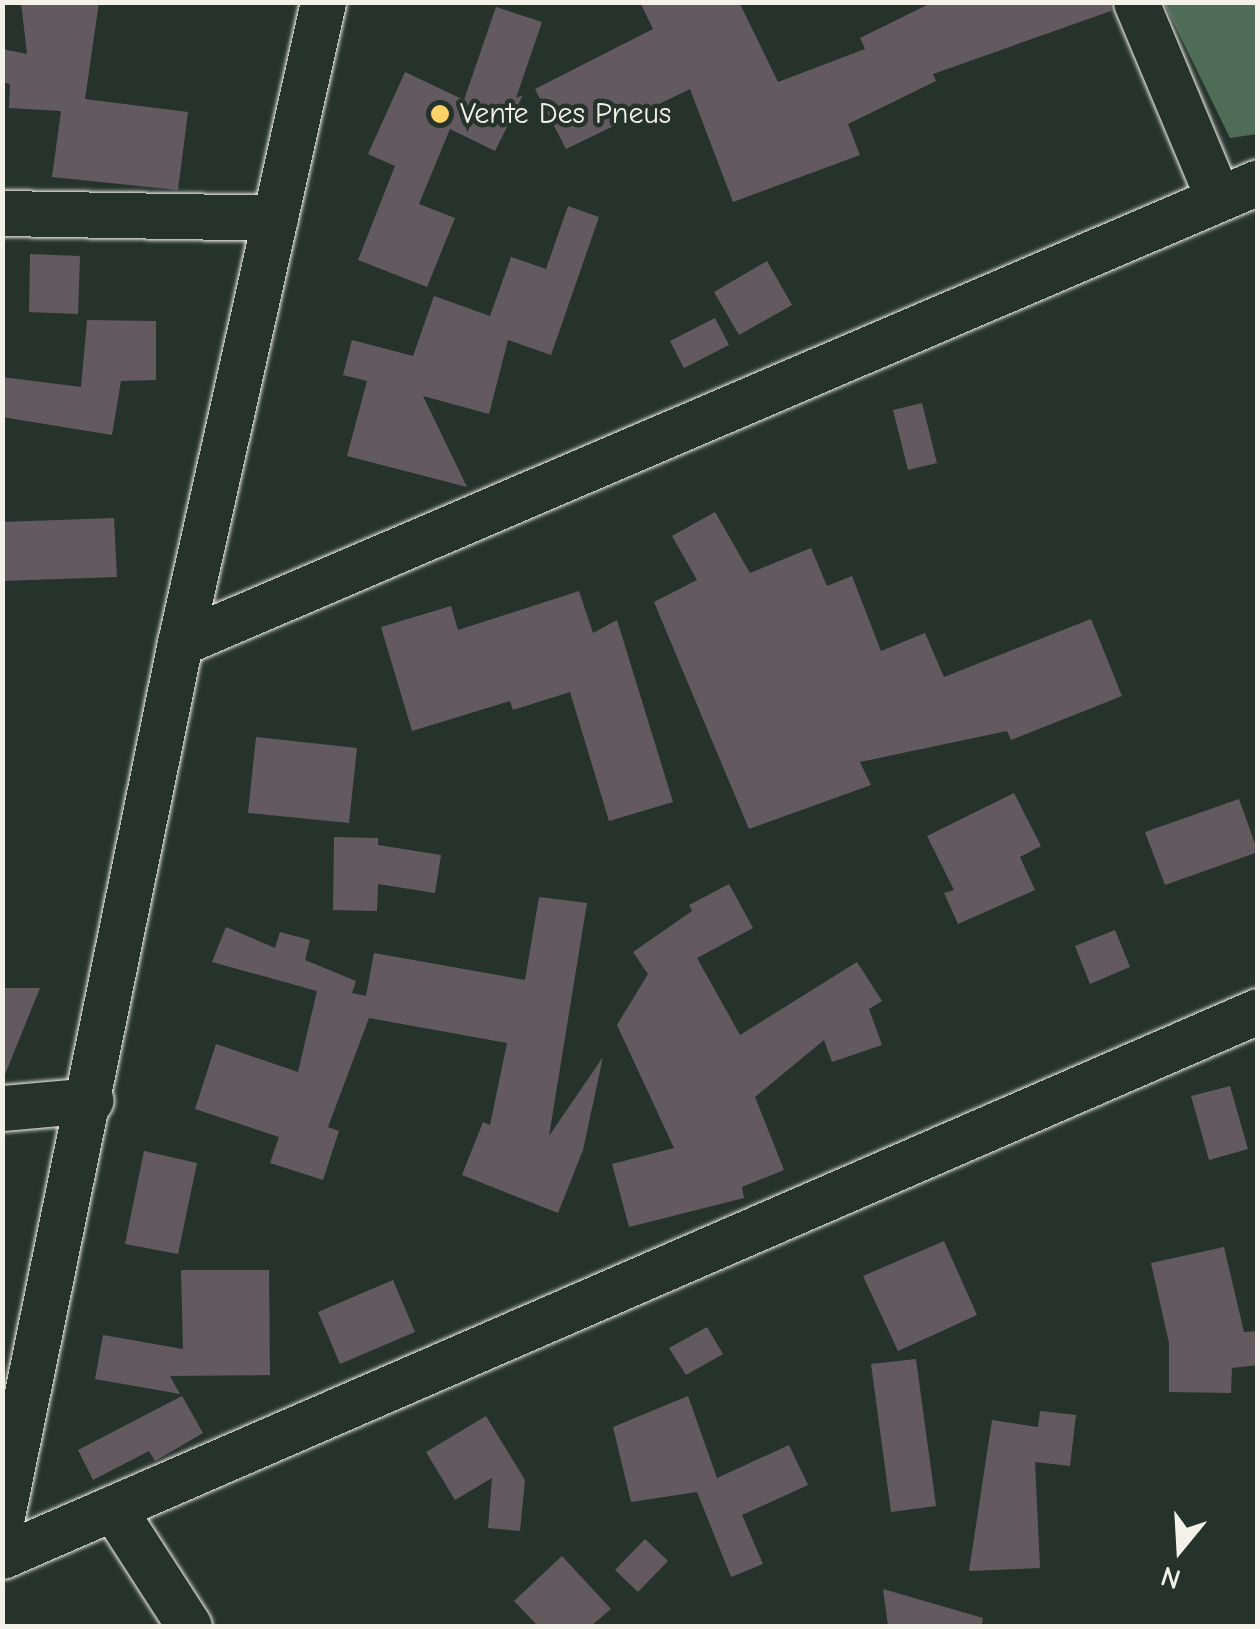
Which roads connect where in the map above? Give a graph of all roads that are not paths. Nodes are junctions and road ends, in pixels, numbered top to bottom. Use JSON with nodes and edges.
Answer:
{"nodes":[{"id":1,"x":323,"y":2,"type":"edge"},
{"id":2,"x":1136,"y":2,"type":"edge"},
{"id":3,"x":1238,"y":190,"type":"edge"},
{"id":4,"x":2,"y":213,"type":"edge"},
{"id":5,"x":275,"y":218,"type":"junction"},
{"id":6,"x":180,"y":643,"type":"junction"},
{"id":7,"x":1258,"y":1011,"type":"edge"},
{"id":8,"x":91,"y":1100,"type":"junction"},
{"id":9,"x":2,"y":1108,"type":"edge"},
{"id":10,"x":112,"y":1508,"type":"junction"},
{"id":11,"x":2,"y":1516,"type":"edge"},
{"id":12,"x":2,"y":1556,"type":"edge"},
{"id":13,"x":188,"y":1626,"type":"edge"}],
"edges":[{"from":1,"to":5,"type":"street"},
{"from":2,"to":3,"type":"street"},
{"from":3,"to":6,"type":"street"},
{"from":4,"to":5,"type":"street"},
{"from":5,"to":6,"type":"street"},
{"from":6,"to":8,"type":"street"},
{"from":7,"to":10,"type":"street"},
{"from":8,"to":9,"type":"street"},
{"from":8,"to":11,"type":"street"},
{"from":10,"to":12,"type":"street"},
{"from":10,"to":13,"type":"street"}]}
